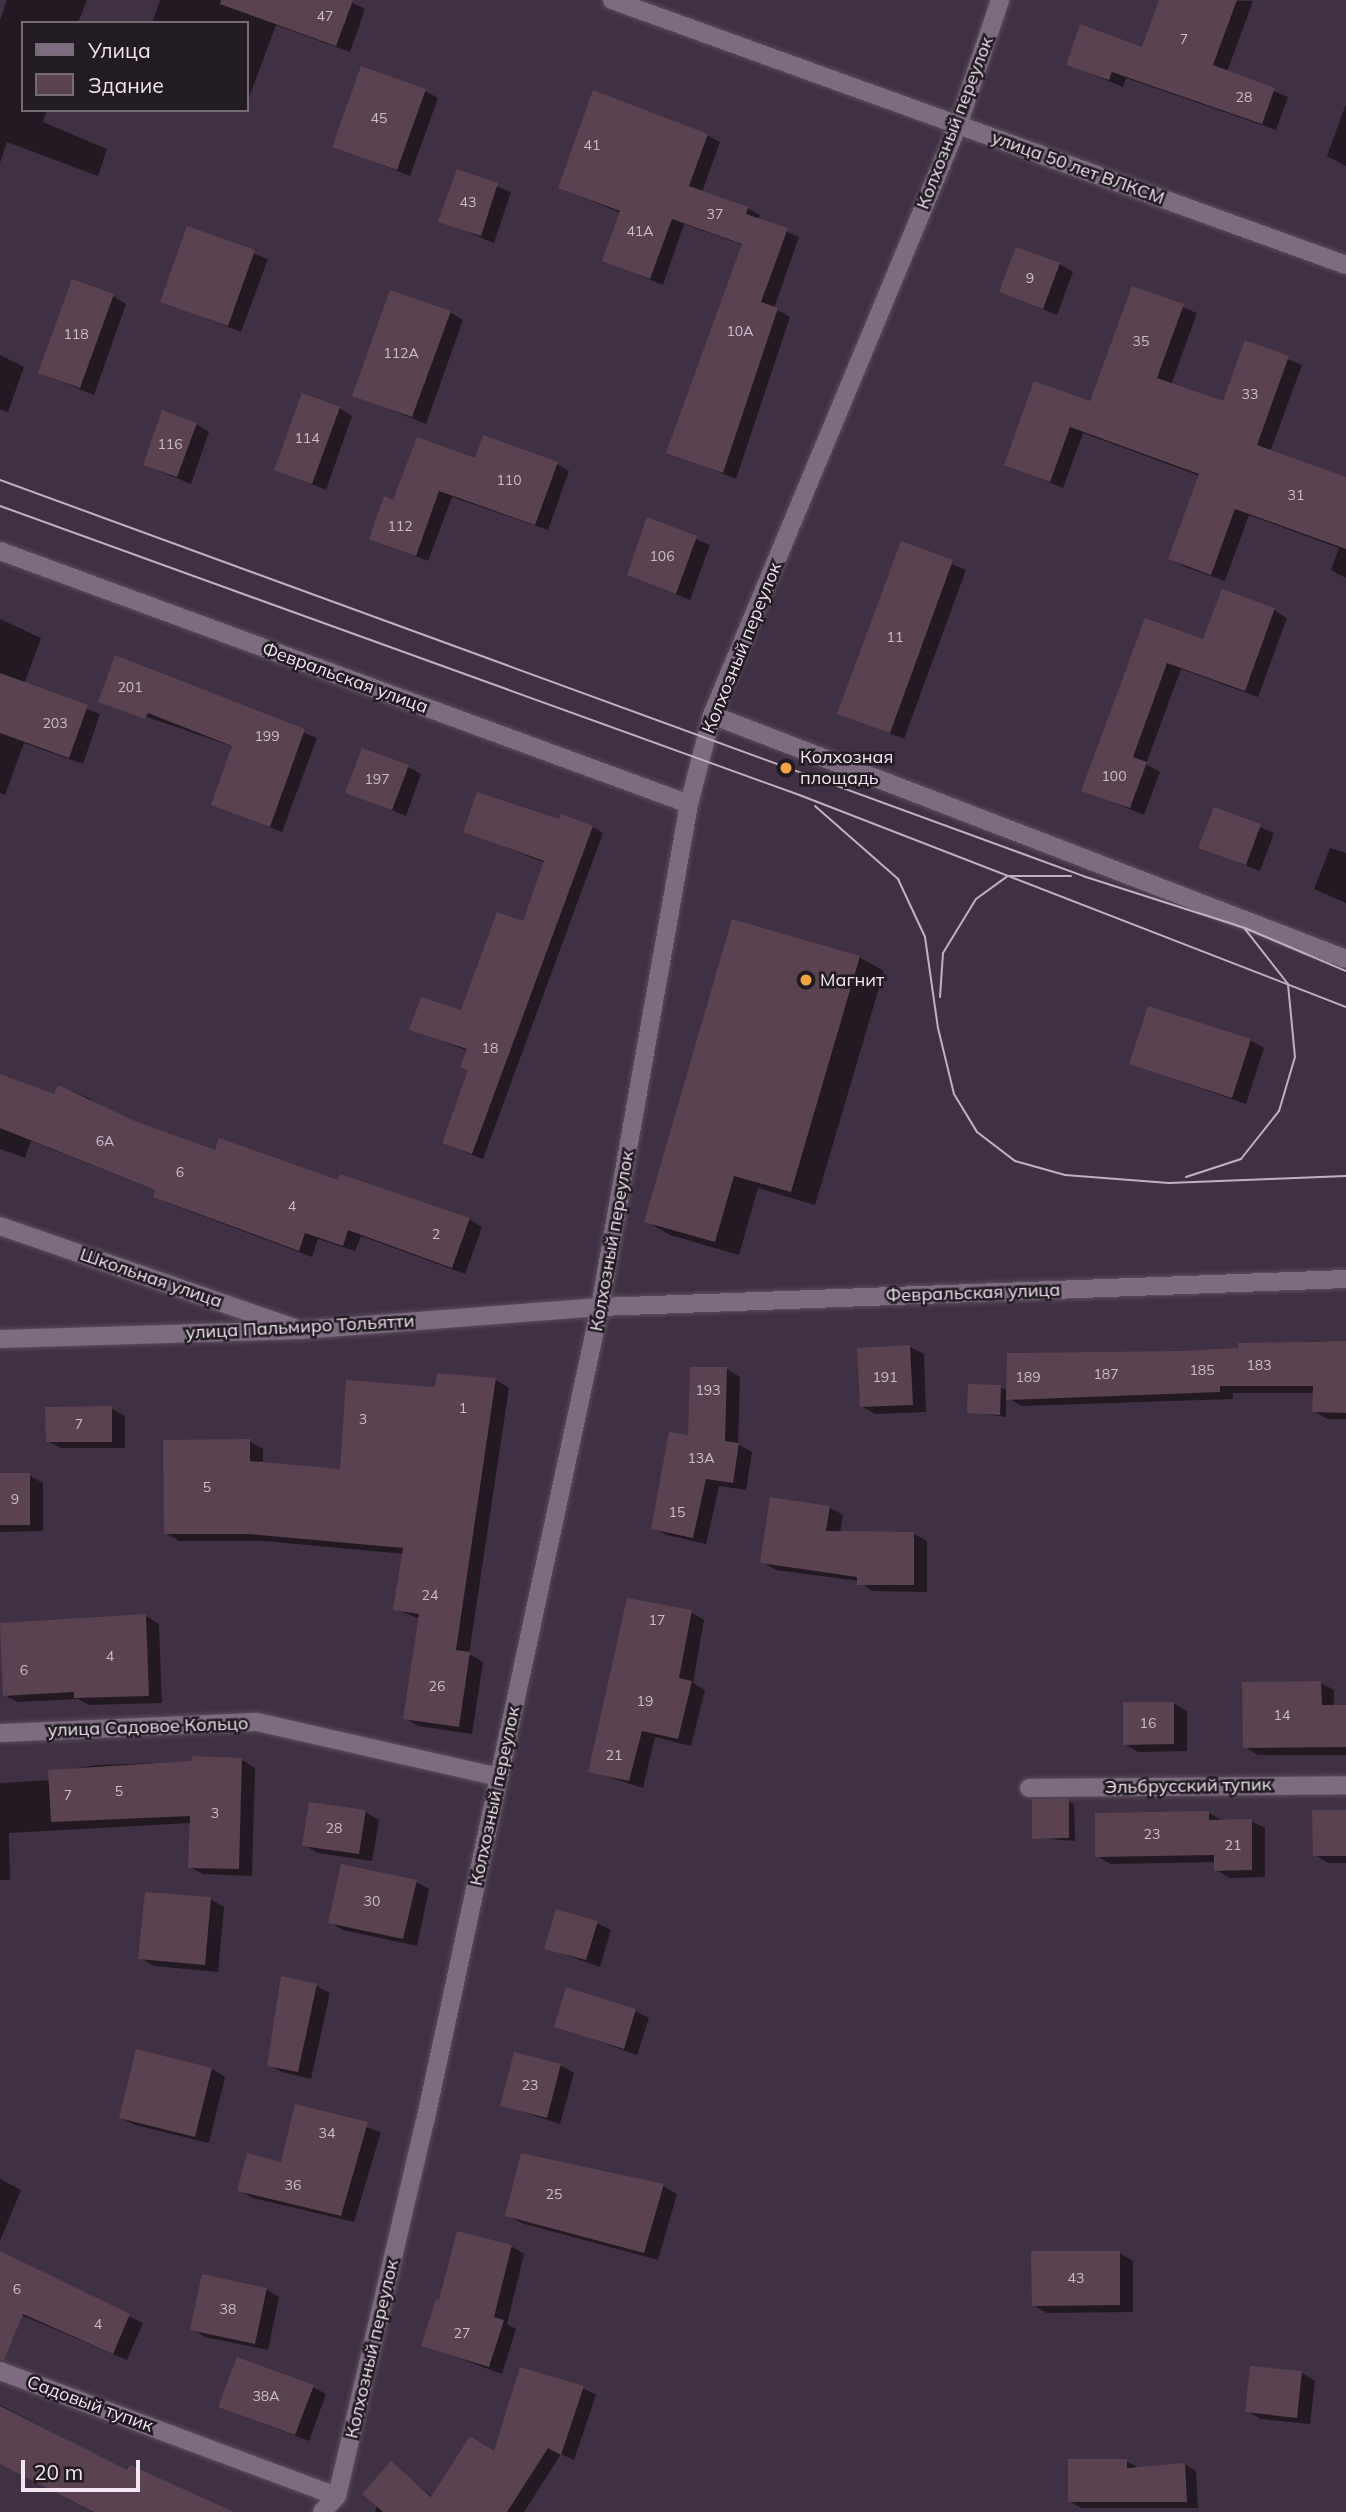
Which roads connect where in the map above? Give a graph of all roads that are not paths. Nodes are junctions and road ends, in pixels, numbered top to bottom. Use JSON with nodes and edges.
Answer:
{"nodes":[{"id":1,"x":611,"y":0,"type":"edge"},
{"id":2,"x":1000,"y":0,"type":"edge"},
{"id":3,"x":958,"y":125,"type":"junction"},
{"id":4,"x":1346,"y":265,"type":"edge"},
{"id":5,"x":0,"y":551,"type":"edge"},
{"id":6,"x":712,"y":715,"type":"junction"},
{"id":7,"x":689,"y":804,"type":"junction"},
{"id":8,"x":1346,"y":959,"type":"edge"},
{"id":9,"x":0,"y":1226,"type":"edge"},
{"id":10,"x":1346,"y":1279,"type":"edge"},
{"id":11,"x":600,"y":1307,"type":"junction"},
{"id":12,"x":301,"y":1330,"type":"junction"},
{"id":13,"x":0,"y":1339,"type":"edge"},
{"id":14,"x":0,"y":1733,"type":"edge"},
{"id":15,"x":499,"y":1777,"type":"junction"},
{"id":16,"x":1346,"y":1785,"type":"edge"},
{"id":17,"x":1029,"y":1788,"type":"dead end"},
{"id":18,"x":0,"y":2371,"type":"edge"},
{"id":19,"x":337,"y":2496,"type":"junction"},
{"id":20,"x":322,"y":2512,"type":"edge"}],
"edges":[{"from":1,"to":3,"type":"street","name":"улица 50 лет ВЛКСМ"},
{"from":2,"to":3,"type":"street","name":"Колхозный переулок"},
{"from":3,"to":4,"type":"street","name":"улица 50 лет ВЛКСМ"},
{"from":3,"to":6,"type":"street","name":"Колхозный переулок"},
{"from":5,"to":7,"type":"street","name":"Февральская улица"},
{"from":6,"to":7,"type":"street","name":"Колхозный переулок"},
{"from":6,"to":8,"type":"street"},
{"from":7,"to":11,"type":"street","name":"Колхозный переулок"},
{"from":9,"to":12,"type":"street","name":"Школьная улица"},
{"from":10,"to":11,"type":"street","name":"Февральская улица"},
{"from":11,"to":12,"type":"street","name":"улица Пальмиро Тольятти"},
{"from":11,"to":15,"type":"street","name":"Колхозный переулок"},
{"from":12,"to":13,"type":"street","name":"улица Пальмиро Тольятти"},
{"from":14,"to":15,"type":"street","name":"улица Садовое Кольцо"},
{"from":15,"to":19,"type":"street","name":"Колхозный переулок"},
{"from":16,"to":17,"type":"street","name":"Эльбрусский тупик"},
{"from":18,"to":19,"type":"street","name":"Садовый тупик"},
{"from":19,"to":20,"type":"street"}]}
